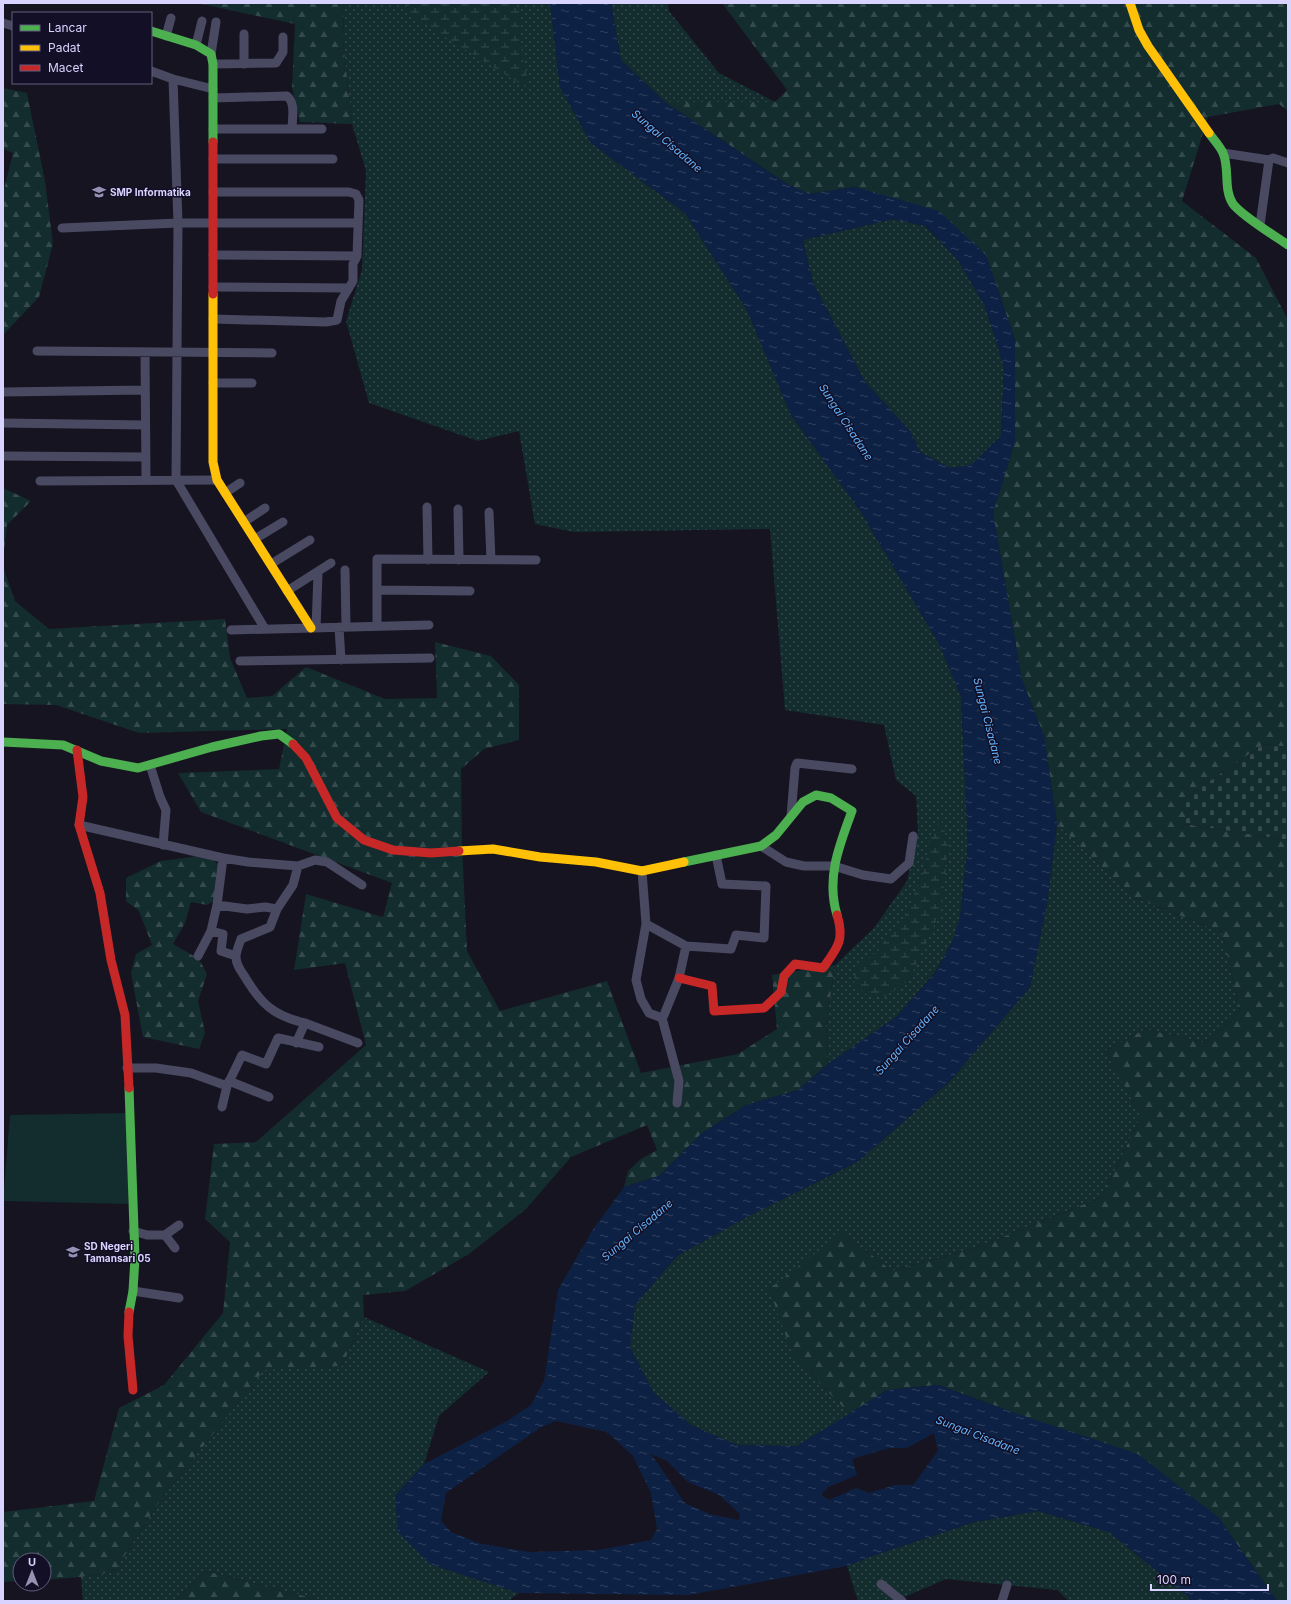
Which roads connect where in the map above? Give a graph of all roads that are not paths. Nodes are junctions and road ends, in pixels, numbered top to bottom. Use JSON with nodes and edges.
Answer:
{"nodes":[{"id":1,"x":1130,"y":3,"type":"edge"},
{"id":2,"x":171,"y":18,"type":"dead end"},
{"id":3,"x":202,"y":21,"type":"dead end"},
{"id":4,"x":216,"y":22,"type":"dead end"},
{"id":5,"x":152,"y":31,"type":"edge"},
{"id":6,"x":244,"y":34,"type":"dead end"},
{"id":7,"x":166,"y":36,"type":"junction"},
{"id":8,"x":283,"y":37,"type":"dead end"},
{"id":9,"x":196,"y":45,"type":"junction"},
{"id":10,"x":211,"y":54,"type":"junction"},
{"id":11,"x":213,"y":64,"type":"junction"},
{"id":12,"x":244,"y":64,"type":"junction"},
{"id":13,"x":152,"y":71,"type":"edge"},
{"id":14,"x":173,"y":79,"type":"junction"},
{"id":15,"x":213,"y":94,"type":"junction"},
{"id":16,"x":213,"y":129,"type":"junction"},
{"id":17,"x":292,"y":129,"type":"junction"},
{"id":18,"x":322,"y":129,"type":"dead end"},
{"id":19,"x":1223,"y":153,"type":"junction"},
{"id":20,"x":333,"y":159,"type":"dead end"},
{"id":21,"x":213,"y":160,"type":"junction"},
{"id":22,"x":1269,"y":160,"type":"junction"},
{"id":23,"x":1288,"y":163,"type":"edge"},
{"id":24,"x":213,"y":192,"type":"junction"},
{"id":25,"x":178,"y":223,"type":"junction"},
{"id":26,"x":357,"y":223,"type":"junction"},
{"id":27,"x":213,"y":224,"type":"junction"},
{"id":28,"x":1260,"y":224,"type":"junction"},
{"id":29,"x":62,"y":228,"type":"dead end"},
{"id":30,"x":1288,"y":245,"type":"edge"},
{"id":31,"x":213,"y":256,"type":"junction"},
{"id":32,"x":358,"y":256,"type":"junction"},
{"id":33,"x":213,"y":287,"type":"junction"},
{"id":34,"x":349,"y":288,"type":"junction"},
{"id":35,"x":213,"y":320,"type":"junction"},
{"id":36,"x":38,"y":351,"type":"dead end"},
{"id":37,"x":145,"y":352,"type":"junction"},
{"id":38,"x":177,"y":352,"type":"junction"},
{"id":39,"x":213,"y":353,"type":"junction"},
{"id":40,"x":272,"y":353,"type":"dead end"},
{"id":41,"x":213,"y":383,"type":"junction"},
{"id":42,"x":252,"y":383,"type":"dead end"},
{"id":43,"x":145,"y":390,"type":"junction"},
{"id":44,"x":3,"y":392,"type":"edge"},
{"id":45,"x":3,"y":423,"type":"edge"},
{"id":46,"x":145,"y":425,"type":"junction"},
{"id":47,"x":3,"y":456,"type":"edge"},
{"id":48,"x":145,"y":457,"type":"junction"},
{"id":49,"x":146,"y":480,"type":"junction"},
{"id":50,"x":176,"y":480,"type":"junction"},
{"id":51,"x":217,"y":480,"type":"junction"},
{"id":52,"x":40,"y":481,"type":"dead end"},
{"id":53,"x":240,"y":483,"type":"dead end"},
{"id":54,"x":226,"y":493,"type":"junction"},
{"id":55,"x":427,"y":507,"type":"dead end"},
{"id":56,"x":265,"y":508,"type":"dead end"},
{"id":57,"x":458,"y":509,"type":"dead end"},
{"id":58,"x":489,"y":512,"type":"dead end"},
{"id":59,"x":244,"y":522,"type":"junction"},
{"id":60,"x":283,"y":522,"type":"dead end"},
{"id":61,"x":255,"y":539,"type":"junction"},
{"id":62,"x":310,"y":540,"type":"dead end"},
{"id":63,"x":428,"y":560,"type":"junction"},
{"id":64,"x":459,"y":560,"type":"junction"},
{"id":65,"x":491,"y":560,"type":"junction"},
{"id":66,"x":536,"y":560,"type":"dead end"},
{"id":67,"x":331,"y":563,"type":"dead end"},
{"id":68,"x":271,"y":564,"type":"junction"},
{"id":69,"x":345,"y":570,"type":"dead end"},
{"id":70,"x":318,"y":573,"type":"junction"},
{"id":71,"x":377,"y":590,"type":"junction"},
{"id":72,"x":287,"y":591,"type":"junction"},
{"id":73,"x":470,"y":591,"type":"dead end"},
{"id":74,"x":429,"y":625,"type":"dead end"},
{"id":75,"x":377,"y":626,"type":"junction"},
{"id":76,"x":343,"y":627,"type":"junction"},
{"id":77,"x":313,"y":628,"type":"junction"},
{"id":78,"x":265,"y":629,"type":"junction"},
{"id":79,"x":230,"y":630,"type":"dead end"},
{"id":80,"x":430,"y":658,"type":"dead end"},
{"id":81,"x":340,"y":660,"type":"junction"},
{"id":82,"x":240,"y":662,"type":"dead end"},
{"id":83,"x":3,"y":742,"type":"edge"},
{"id":84,"x":77,"y":750,"type":"junction"},
{"id":85,"x":150,"y":765,"type":"junction"},
{"id":86,"x":852,"y":770,"type":"dead end"},
{"id":87,"x":791,"y":816,"type":"junction"},
{"id":88,"x":79,"y":826,"type":"junction"},
{"id":89,"x":912,"y":836,"type":"dead end"},
{"id":90,"x":163,"y":845,"type":"junction"},
{"id":91,"x":761,"y":846,"type":"junction"},
{"id":92,"x":716,"y":855,"type":"junction"},
{"id":93,"x":223,"y":858,"type":"junction"},
{"id":94,"x":298,"y":866,"type":"junction"},
{"id":95,"x":834,"y":866,"type":"junction"},
{"id":96,"x":642,"y":871,"type":"junction"},
{"id":97,"x":362,"y":885,"type":"dead end"},
{"id":98,"x":217,"y":905,"type":"junction"},
{"id":99,"x":277,"y":909,"type":"junction"},
{"id":100,"x":646,"y":924,"type":"junction"},
{"id":101,"x":211,"y":931,"type":"junction"},
{"id":102,"x":686,"y":946,"type":"junction"},
{"id":103,"x":198,"y":956,"type":"dead end"},
{"id":104,"x":236,"y":956,"type":"junction"},
{"id":105,"x":679,"y":978,"type":"junction"},
{"id":106,"x":662,"y":1018,"type":"junction"},
{"id":107,"x":305,"y":1023,"type":"junction"},
{"id":108,"x":296,"y":1043,"type":"junction"},
{"id":109,"x":358,"y":1043,"type":"dead end"},
{"id":110,"x":319,"y":1047,"type":"dead end"},
{"id":111,"x":127,"y":1068,"type":"junction"},
{"id":112,"x":228,"y":1083,"type":"junction"},
{"id":113,"x":269,"y":1097,"type":"dead end"},
{"id":114,"x":677,"y":1103,"type":"dead end"},
{"id":115,"x":222,"y":1107,"type":"dead end"},
{"id":116,"x":178,"y":1225,"type":"dead end"},
{"id":117,"x":133,"y":1231,"type":"junction"},
{"id":118,"x":165,"y":1236,"type":"junction"},
{"id":119,"x":175,"y":1248,"type":"dead end"},
{"id":120,"x":133,"y":1291,"type":"junction"},
{"id":121,"x":179,"y":1298,"type":"dead end"},
{"id":122,"x":133,"y":1390,"type":"dead end"},
{"id":123,"x":881,"y":1584,"type":"dead end"},
{"id":124,"x":1007,"y":1585,"type":"dead end"},
{"id":125,"x":902,"y":1601,"type":"edge"},
{"id":126,"x":1002,"y":1601,"type":"edge"}],
"edges":[{"from":1,"to":19,"type":"street"},
{"from":2,"to":7,"type":"street"},
{"from":3,"to":9,"type":"street"},
{"from":4,"to":10,"type":"street"},
{"from":5,"to":7,"type":"street"},
{"from":6,"to":12,"type":"street"},
{"from":7,"to":9,"type":"street"},
{"from":8,"to":12,"type":"street"},
{"from":9,"to":10,"type":"street"},
{"from":10,"to":11,"type":"street"},
{"from":11,"to":12,"type":"street"},
{"from":11,"to":15,"type":"street"},
{"from":13,"to":14,"type":"street"},
{"from":14,"to":15,"type":"street"},
{"from":14,"to":25,"type":"street"},
{"from":15,"to":16,"type":"street"},
{"from":15,"to":17,"type":"street"},
{"from":16,"to":17,"type":"street"},
{"from":16,"to":21,"type":"street"},
{"from":17,"to":18,"type":"street"},
{"from":19,"to":22,"type":"street"},
{"from":19,"to":28,"type":"street"},
{"from":20,"to":21,"type":"street"},
{"from":21,"to":24,"type":"street"},
{"from":22,"to":23,"type":"street"},
{"from":22,"to":28,"type":"street"},
{"from":24,"to":26,"type":"street"},
{"from":24,"to":27,"type":"street"},
{"from":25,"to":27,"type":"street"},
{"from":25,"to":29,"type":"street"},
{"from":25,"to":38,"type":"street"},
{"from":26,"to":27,"type":"street"},
{"from":26,"to":32,"type":"street"},
{"from":27,"to":31,"type":"street"},
{"from":28,"to":30,"type":"street"},
{"from":31,"to":32,"type":"street"},
{"from":31,"to":33,"type":"street"},
{"from":32,"to":34,"type":"street"},
{"from":33,"to":34,"type":"street"},
{"from":33,"to":35,"type":"street"},
{"from":34,"to":35,"type":"street"},
{"from":35,"to":39,"type":"street"},
{"from":36,"to":37,"type":"street"},
{"from":37,"to":38,"type":"street"},
{"from":37,"to":43,"type":"street"},
{"from":38,"to":39,"type":"street"},
{"from":38,"to":50,"type":"street"},
{"from":39,"to":40,"type":"street"},
{"from":39,"to":41,"type":"street"},
{"from":41,"to":42,"type":"street"},
{"from":41,"to":51,"type":"street"},
{"from":43,"to":44,"type":"street"},
{"from":43,"to":46,"type":"street"},
{"from":45,"to":46,"type":"street"},
{"from":46,"to":48,"type":"street"},
{"from":47,"to":48,"type":"street"},
{"from":48,"to":49,"type":"street"},
{"from":49,"to":50,"type":"street"},
{"from":49,"to":52,"type":"street"},
{"from":50,"to":51,"type":"street"},
{"from":50,"to":78,"type":"street"},
{"from":51,"to":54,"type":"street"},
{"from":53,"to":54,"type":"street"},
{"from":54,"to":59,"type":"street"},
{"from":55,"to":63,"type":"street"},
{"from":56,"to":59,"type":"street"},
{"from":57,"to":64,"type":"street"},
{"from":58,"to":65,"type":"street"},
{"from":59,"to":61,"type":"street"},
{"from":60,"to":61,"type":"street"},
{"from":61,"to":68,"type":"street"},
{"from":62,"to":68,"type":"street"},
{"from":63,"to":64,"type":"street"},
{"from":63,"to":71,"type":"street"},
{"from":64,"to":65,"type":"street"},
{"from":65,"to":66,"type":"street"},
{"from":67,"to":70,"type":"street"},
{"from":68,"to":72,"type":"street"},
{"from":69,"to":76,"type":"street"},
{"from":70,"to":72,"type":"street"},
{"from":70,"to":77,"type":"street"},
{"from":71,"to":73,"type":"street"},
{"from":71,"to":75,"type":"street"},
{"from":72,"to":77,"type":"street"},
{"from":74,"to":75,"type":"street"},
{"from":75,"to":76,"type":"street"},
{"from":76,"to":77,"type":"street"},
{"from":76,"to":81,"type":"street"},
{"from":77,"to":78,"type":"street"},
{"from":78,"to":79,"type":"street"},
{"from":80,"to":81,"type":"street"},
{"from":81,"to":82,"type":"street"},
{"from":83,"to":84,"type":"street"},
{"from":84,"to":85,"type":"street"},
{"from":84,"to":88,"type":"street"},
{"from":85,"to":90,"type":"street"},
{"from":85,"to":96,"type":"street"},
{"from":86,"to":87,"type":"street"},
{"from":87,"to":91,"type":"street"},
{"from":87,"to":95,"type":"street"},
{"from":88,"to":90,"type":"street"},
{"from":88,"to":111,"type":"street"},
{"from":89,"to":95,"type":"street"},
{"from":90,"to":93,"type":"street"},
{"from":91,"to":92,"type":"street"},
{"from":91,"to":95,"type":"street"},
{"from":92,"to":96,"type":"street"},
{"from":92,"to":102,"type":"street"},
{"from":93,"to":94,"type":"street"},
{"from":93,"to":98,"type":"street"},
{"from":94,"to":97,"type":"street"},
{"from":94,"to":99,"type":"street"},
{"from":95,"to":105,"type":"street"},
{"from":96,"to":100,"type":"street"},
{"from":98,"to":99,"type":"street"},
{"from":98,"to":101,"type":"street"},
{"from":99,"to":104,"type":"street"},
{"from":100,"to":102,"type":"street"},
{"from":100,"to":106,"type":"street"},
{"from":101,"to":103,"type":"street"},
{"from":101,"to":104,"type":"street"},
{"from":102,"to":105,"type":"street"},
{"from":104,"to":107,"type":"street"},
{"from":105,"to":106,"type":"street"},
{"from":106,"to":114,"type":"street"},
{"from":107,"to":108,"type":"street"},
{"from":107,"to":109,"type":"street"},
{"from":108,"to":110,"type":"street"},
{"from":108,"to":112,"type":"street"},
{"from":111,"to":112,"type":"street"},
{"from":111,"to":117,"type":"street"},
{"from":112,"to":113,"type":"street"},
{"from":112,"to":115,"type":"street"},
{"from":116,"to":118,"type":"street"},
{"from":117,"to":118,"type":"street"},
{"from":117,"to":120,"type":"street"},
{"from":118,"to":119,"type":"street"},
{"from":120,"to":121,"type":"street"},
{"from":120,"to":122,"type":"street"},
{"from":123,"to":125,"type":"street"},
{"from":124,"to":126,"type":"street"}]}
